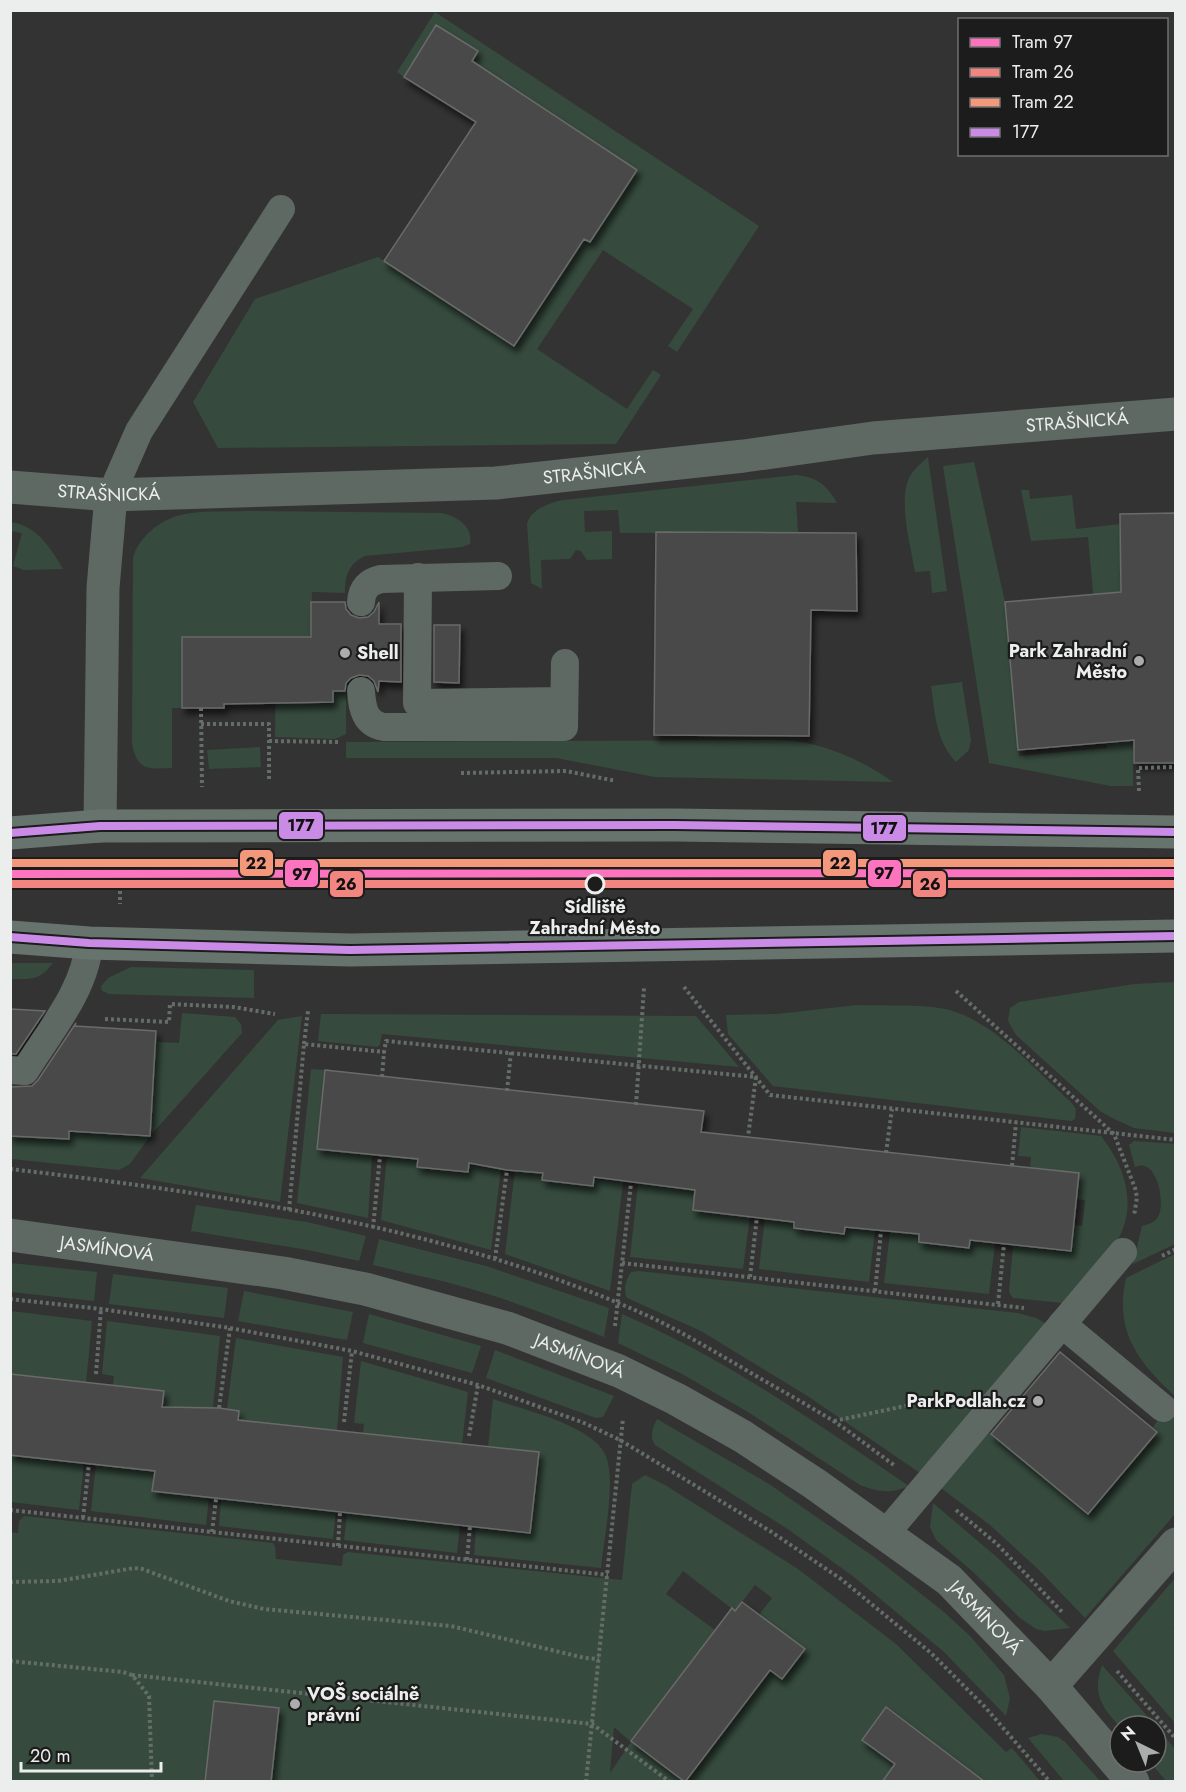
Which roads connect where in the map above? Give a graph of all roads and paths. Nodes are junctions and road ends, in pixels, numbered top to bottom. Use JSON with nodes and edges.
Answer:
{"nodes":[{"id":1,"x":281,"y":209,"type":"dead end"},
{"id":2,"x":1176,"y":414,"type":"edge"},
{"id":3,"x":10,"y":487,"type":"edge"},
{"id":4,"x":111,"y":495,"type":"junction"},
{"id":5,"x":498,"y":576,"type":"dead end"},
{"id":6,"x":418,"y":577,"type":"junction"},
{"id":7,"x":361,"y":602,"type":"dead end"},
{"id":8,"x":565,"y":663,"type":"dead end"},
{"id":9,"x":361,"y":692,"type":"dead end"},
{"id":10,"x":201,"y":708,"type":"dead end"},
{"id":11,"x":564,"y":714,"type":"junction"},
{"id":12,"x":201,"y":724,"type":"junction"},
{"id":13,"x":269,"y":741,"type":"junction"},
{"id":14,"x":334,"y":742,"type":"dead end"},
{"id":15,"x":1176,"y":767,"type":"edge"},
{"id":16,"x":461,"y":773,"type":"dead end"},
{"id":17,"x":269,"y":779,"type":"dead end"},
{"id":18,"x":621,"y":782,"type":"dead end"},
{"id":19,"x":202,"y":790,"type":"dead end"},
{"id":20,"x":1139,"y":800,"type":"dead end"},
{"id":21,"x":100,"y":826,"type":"junction"},
{"id":22,"x":1176,"y":832,"type":"edge"},
{"id":23,"x":10,"y":833,"type":"edge"},
{"id":24,"x":120,"y":857,"type":"dead end"},
{"id":25,"x":120,"y":913,"type":"dead end"},
{"id":26,"x":1176,"y":936,"type":"edge"},
{"id":27,"x":10,"y":937,"type":"edge"},
{"id":28,"x":89,"y":943,"type":"junction"},
{"id":29,"x":684,"y":987,"type":"dead end"},
{"id":30,"x":644,"y":988,"type":"dead end"},
{"id":31,"x":956,"y":991,"type":"dead end"},
{"id":32,"x":69,"y":1000,"type":"junction"},
{"id":33,"x":308,"y":1011,"type":"dead end"},
{"id":34,"x":275,"y":1014,"type":"dead end"},
{"id":35,"x":304,"y":1044,"type":"junction"},
{"id":36,"x":384,"y":1052,"type":"junction"},
{"id":37,"x":511,"y":1053,"type":"junction"},
{"id":38,"x":638,"y":1065,"type":"junction"},
{"id":39,"x":10,"y":1070,"type":"edge"},
{"id":40,"x":382,"y":1077,"type":"dead end"},
{"id":41,"x":756,"y":1077,"type":"junction"},
{"id":42,"x":507,"y":1090,"type":"dead end"},
{"id":43,"x":636,"y":1104,"type":"dead end"},
{"id":44,"x":891,"y":1108,"type":"junction"},
{"id":45,"x":1016,"y":1123,"type":"junction"},
{"id":46,"x":1114,"y":1134,"type":"junction"},
{"id":47,"x":748,"y":1137,"type":"dead end"},
{"id":48,"x":1176,"y":1140,"type":"edge"},
{"id":49,"x":886,"y":1153,"type":"dead end"},
{"id":50,"x":380,"y":1156,"type":"dead end"},
{"id":51,"x":1012,"y":1166,"type":"dead end"},
{"id":52,"x":507,"y":1170,"type":"dead end"},
{"id":53,"x":631,"y":1183,"type":"dead end"},
{"id":54,"x":289,"y":1210,"type":"dead end"},
{"id":55,"x":757,"y":1217,"type":"dead end"},
{"id":56,"x":373,"y":1228,"type":"dead end"},
{"id":57,"x":881,"y":1231,"type":"dead end"},
{"id":58,"x":10,"y":1235,"type":"edge"},
{"id":59,"x":1004,"y":1244,"type":"dead end"},
{"id":60,"x":1123,"y":1252,"type":"joint"},
{"id":61,"x":495,"y":1259,"type":"dead end"},
{"id":62,"x":622,"y":1263,"type":"junction"},
{"id":63,"x":750,"y":1277,"type":"junction"},
{"id":64,"x":875,"y":1291,"type":"junction"},
{"id":65,"x":10,"y":1299,"type":"edge"},
{"id":66,"x":998,"y":1304,"type":"junction"},
{"id":67,"x":1011,"y":1305,"type":"dead end"},
{"id":68,"x":101,"y":1309,"type":"junction"},
{"id":69,"x":1062,"y":1324,"type":"junction"},
{"id":70,"x":230,"y":1328,"type":"junction"},
{"id":71,"x":614,"y":1332,"type":"dead end"},
{"id":72,"x":352,"y":1351,"type":"junction"},
{"id":73,"x":96,"y":1374,"type":"dead end"},
{"id":74,"x":1011,"y":1384,"type":"junction"},
{"id":75,"x":478,"y":1385,"type":"junction"},
{"id":76,"x":219,"y":1408,"type":"dead end"},
{"id":77,"x":1163,"y":1408,"type":"dead end"},
{"id":78,"x":624,"y":1411,"type":"dead end"},
{"id":79,"x":834,"y":1421,"type":"dead end"},
{"id":80,"x":344,"y":1422,"type":"dead end"},
{"id":81,"x":469,"y":1436,"type":"dead end"},
{"id":82,"x":620,"y":1440,"type":"junction"},
{"id":83,"x":89,"y":1463,"type":"dead end"},
{"id":84,"x":216,"y":1498,"type":"dead end"},
{"id":85,"x":954,"y":1509,"type":"dead end"},
{"id":86,"x":10,"y":1510,"type":"edge"},
{"id":87,"x":340,"y":1512,"type":"dead end"},
{"id":88,"x":83,"y":1518,"type":"junction"},
{"id":89,"x":470,"y":1526,"type":"dead end"},
{"id":90,"x":212,"y":1532,"type":"junction"},
{"id":91,"x":886,"y":1533,"type":"junction"},
{"id":92,"x":1176,"y":1544,"type":"edge"},
{"id":93,"x":338,"y":1546,"type":"junction"},
{"id":94,"x":467,"y":1560,"type":"junction"},
{"id":95,"x":608,"y":1575,"type":"junction"},
{"id":96,"x":10,"y":1582,"type":"edge"},
{"id":97,"x":1068,"y":1618,"type":"dead end"},
{"id":98,"x":599,"y":1659,"type":"junction"},
{"id":99,"x":10,"y":1662,"type":"edge"},
{"id":100,"x":1114,"y":1668,"type":"dead end"},
{"id":101,"x":132,"y":1675,"type":"junction"},
{"id":102,"x":1051,"y":1686,"type":"junction"},
{"id":103,"x":592,"y":1724,"type":"junction"},
{"id":104,"x":1176,"y":1739,"type":"edge"},
{"id":105,"x":152,"y":1782,"type":"edge"},
{"id":106,"x":586,"y":1782,"type":"edge"},
{"id":107,"x":670,"y":1782,"type":"edge"},
{"id":108,"x":1050,"y":1782,"type":"edge"},
{"id":109,"x":1133,"y":1782,"type":"edge"}],
"edges":[{"from":1,"to":4,"type":"lane"},
{"from":2,"to":4,"type":"street","name":"STRAŠNICKÁ"},
{"from":3,"to":4,"type":"street","name":"STRAŠNICKÁ"},
{"from":4,"to":21,"type":"street"},
{"from":5,"to":6,"type":"lane"},
{"from":6,"to":7,"type":"lane"},
{"from":6,"to":11,"type":"lane"},
{"from":8,"to":11,"type":"lane"},
{"from":9,"to":11,"type":"lane"},
{"from":10,"to":12,"type":"path"},
{"from":12,"to":13,"type":"path"},
{"from":12,"to":19,"type":"path"},
{"from":13,"to":14,"type":"path"},
{"from":13,"to":17,"type":"path"},
{"from":15,"to":20,"type":"path"},
{"from":16,"to":18,"type":"path"},
{"from":21,"to":22,"type":"main road"},
{"from":21,"to":23,"type":"main road"},
{"from":24,"to":25,"type":"path"},
{"from":26,"to":28,"type":"main road"},
{"from":27,"to":28,"type":"main road"},
{"from":28,"to":32,"type":"lane"},
{"from":29,"to":41,"type":"path"},
{"from":30,"to":38,"type":"path"},
{"from":31,"to":46,"type":"path"},
{"from":32,"to":34,"type":"path"},
{"from":32,"to":39,"type":"lane"},
{"from":33,"to":35,"type":"path"},
{"from":35,"to":36,"type":"path"},
{"from":35,"to":54,"type":"path"},
{"from":36,"to":37,"type":"path"},
{"from":36,"to":40,"type":"path"},
{"from":37,"to":38,"type":"path"},
{"from":37,"to":42,"type":"path"},
{"from":38,"to":41,"type":"path"},
{"from":38,"to":43,"type":"path"},
{"from":41,"to":44,"type":"path"},
{"from":41,"to":47,"type":"path"},
{"from":44,"to":45,"type":"path"},
{"from":44,"to":49,"type":"path"},
{"from":45,"to":46,"type":"path"},
{"from":45,"to":51,"type":"path"},
{"from":46,"to":48,"type":"path"},
{"from":46,"to":60,"type":"path"},
{"from":50,"to":56,"type":"path"},
{"from":52,"to":61,"type":"path"},
{"from":53,"to":62,"type":"path"},
{"from":55,"to":63,"type":"path"},
{"from":57,"to":64,"type":"path"},
{"from":58,"to":91,"type":"street","name":"JASMÍNOVÁ"},
{"from":59,"to":66,"type":"path"},
{"from":60,"to":69,"type":"lane"},
{"from":62,"to":63,"type":"path"},
{"from":62,"to":71,"type":"path"},
{"from":63,"to":64,"type":"path"},
{"from":64,"to":66,"type":"path"},
{"from":65,"to":68,"type":"path"},
{"from":66,"to":67,"type":"path"},
{"from":68,"to":70,"type":"path"},
{"from":68,"to":73,"type":"path"},
{"from":69,"to":74,"type":"lane"},
{"from":69,"to":77,"type":"lane"},
{"from":70,"to":72,"type":"path"},
{"from":70,"to":76,"type":"path"},
{"from":72,"to":75,"type":"path"},
{"from":72,"to":80,"type":"path"},
{"from":74,"to":79,"type":"path"},
{"from":74,"to":91,"type":"lane"},
{"from":75,"to":81,"type":"path"},
{"from":75,"to":82,"type":"path"},
{"from":78,"to":82,"type":"path"},
{"from":82,"to":95,"type":"path"},
{"from":82,"to":108,"type":"path"},
{"from":83,"to":88,"type":"path"},
{"from":84,"to":90,"type":"path"},
{"from":85,"to":97,"type":"path"},
{"from":86,"to":88,"type":"path"},
{"from":87,"to":93,"type":"path"},
{"from":88,"to":90,"type":"path"},
{"from":89,"to":94,"type":"path"},
{"from":90,"to":93,"type":"path"},
{"from":91,"to":102,"type":"street","name":"JASMÍNOVÁ"},
{"from":92,"to":102,"type":"street"},
{"from":93,"to":94,"type":"path"},
{"from":94,"to":95,"type":"path"},
{"from":95,"to":98,"type":"path"},
{"from":96,"to":98,"type":"path"},
{"from":98,"to":103,"type":"path"},
{"from":99,"to":101,"type":"path"},
{"from":100,"to":104,"type":"path"},
{"from":101,"to":103,"type":"path"},
{"from":101,"to":105,"type":"path"},
{"from":102,"to":109,"type":"street","name":"JASMÍNOVÁ"},
{"from":103,"to":106,"type":"path"},
{"from":103,"to":107,"type":"path"}]}
